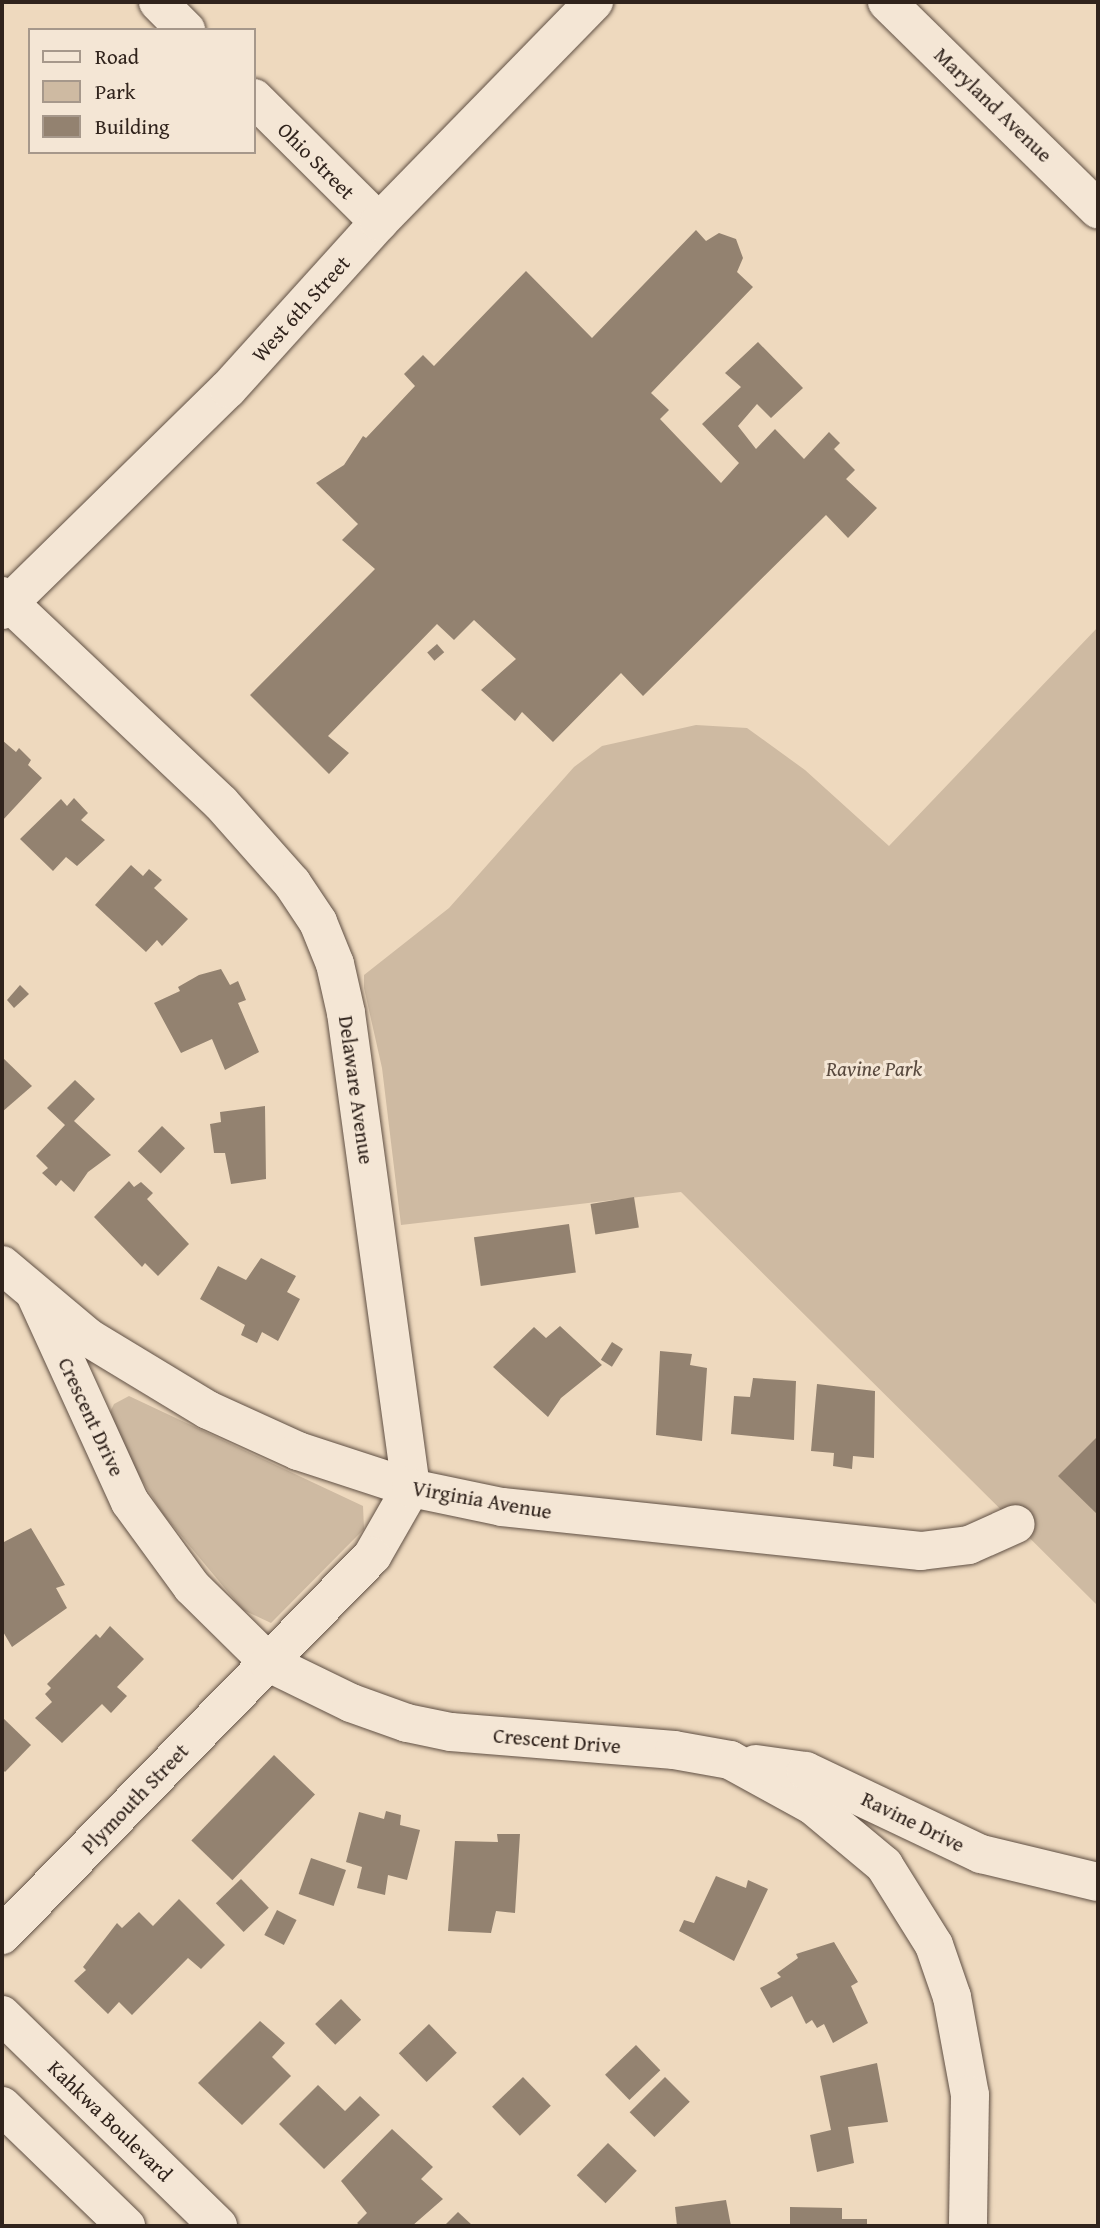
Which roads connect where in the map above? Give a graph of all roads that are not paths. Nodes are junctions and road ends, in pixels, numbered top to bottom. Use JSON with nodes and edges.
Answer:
{"nodes":[{"id":1,"x":158,"y":2,"type":"edge"},
{"id":2,"x":594,"y":2,"type":"edge"},
{"id":3,"x":887,"y":2,"type":"edge"},
{"id":4,"x":184,"y":28,"type":"edge"},
{"id":5,"x":256,"y":100,"type":"edge"},
{"id":6,"x":1098,"y":209,"type":"edge"},
{"id":7,"x":379,"y":222,"type":"junction"},
{"id":8,"x":4,"y":603,"type":"edge"},
{"id":9,"x":2,"y":1265,"type":"edge"},
{"id":10,"x":36,"y":1296,"type":"junction"},
{"id":11,"x":411,"y":1488,"type":"junction"},
{"id":12,"x":1016,"y":1524,"type":"dead end"},
{"id":13,"x":269,"y":1663,"type":"junction"},
{"id":14,"x":730,"y":1760,"type":"junction"},
{"id":15,"x":1098,"y":1882,"type":"edge"},
{"id":16,"x":2,"y":1935,"type":"edge"},
{"id":17,"x":2,"y":2015,"type":"edge"},
{"id":18,"x":2,"y":2106,"type":"edge"},
{"id":19,"x":126,"y":2226,"type":"edge"},
{"id":20,"x":218,"y":2226,"type":"edge"},
{"id":21,"x":968,"y":2226,"type":"edge"}],
"edges":[{"from":1,"to":4,"type":"street"},
{"from":2,"to":7,"type":"street","name":"West 6th Street"},
{"from":3,"to":6,"type":"street","name":"Maryland Avenue"},
{"from":5,"to":7,"type":"street","name":"Ohio Street"},
{"from":7,"to":8,"type":"street","name":"West 6th Street"},
{"from":8,"to":11,"type":"street","name":"Delaware Avenue"},
{"from":9,"to":10,"type":"street","name":"Virginia Avenue"},
{"from":10,"to":11,"type":"street","name":"Virginia Avenue"},
{"from":10,"to":13,"type":"street","name":"Crescent Drive"},
{"from":11,"to":12,"type":"street","name":"Virginia Avenue"},
{"from":11,"to":13,"type":"street"},
{"from":13,"to":14,"type":"street","name":"Crescent Drive"},
{"from":13,"to":16,"type":"street","name":"Plymouth Street"},
{"from":14,"to":15,"type":"street","name":"Ravine Drive"},
{"from":14,"to":21,"type":"street","name":"Crescent Drive"},
{"from":17,"to":20,"type":"street","name":"Kahkwa Boulevard"},
{"from":18,"to":19,"type":"street"}]}
